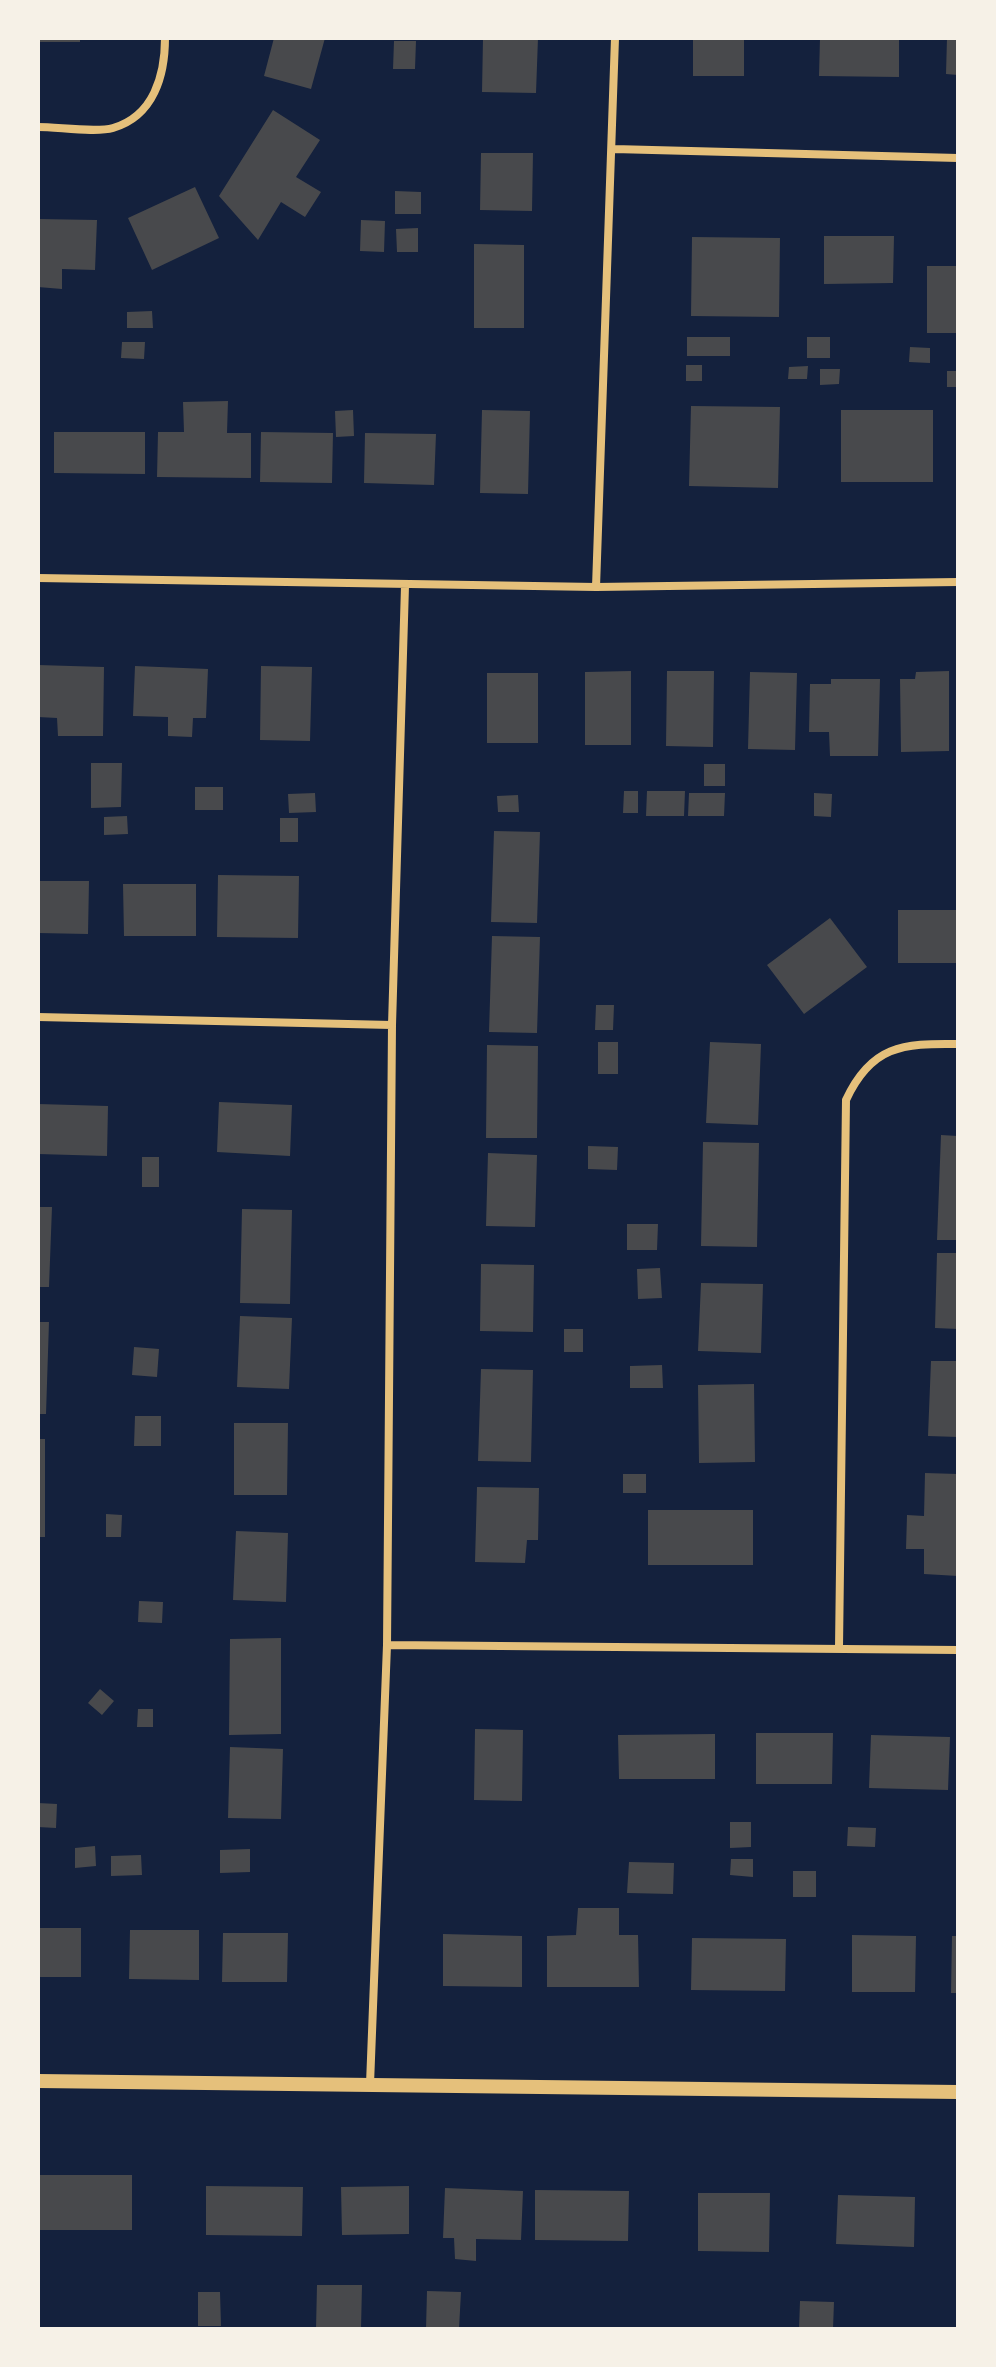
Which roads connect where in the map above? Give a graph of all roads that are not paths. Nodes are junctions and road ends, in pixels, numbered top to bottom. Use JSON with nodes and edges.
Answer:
{"nodes":[{"id":1,"x":165,"y":38,"type":"edge"},
{"id":2,"x":615,"y":38,"type":"edge"},
{"id":3,"x":38,"y":127,"type":"edge"},
{"id":4,"x":614,"y":149,"type":"junction"},
{"id":5,"x":958,"y":158,"type":"edge"},
{"id":6,"x":38,"y":578,"type":"edge"},
{"id":7,"x":958,"y":582,"type":"edge"},
{"id":8,"x":405,"y":586,"type":"junction"},
{"id":9,"x":596,"y":587,"type":"junction"},
{"id":10,"x":38,"y":1017,"type":"edge"},
{"id":11,"x":392,"y":1025,"type":"junction"},
{"id":12,"x":958,"y":1044,"type":"edge"},
{"id":13,"x":387,"y":1645,"type":"junction"},
{"id":14,"x":839,"y":1647,"type":"junction"},
{"id":15,"x":958,"y":1650,"type":"edge"},
{"id":16,"x":38,"y":2081,"type":"edge"},
{"id":17,"x":370,"y":2084,"type":"junction"},
{"id":18,"x":958,"y":2092,"type":"edge"}],
"edges":[{"from":1,"to":3,"type":"street"},
{"from":2,"to":4,"type":"street"},
{"from":4,"to":5,"type":"street"},
{"from":4,"to":9,"type":"street"},
{"from":6,"to":8,"type":"street"},
{"from":7,"to":9,"type":"street"},
{"from":8,"to":9,"type":"street"},
{"from":8,"to":11,"type":"street"},
{"from":10,"to":11,"type":"street"},
{"from":11,"to":13,"type":"street"},
{"from":12,"to":14,"type":"street"},
{"from":13,"to":14,"type":"street"},
{"from":13,"to":17,"type":"street"},
{"from":14,"to":15,"type":"street"},
{"from":16,"to":17,"type":"street"},
{"from":17,"to":18,"type":"street"}]}
